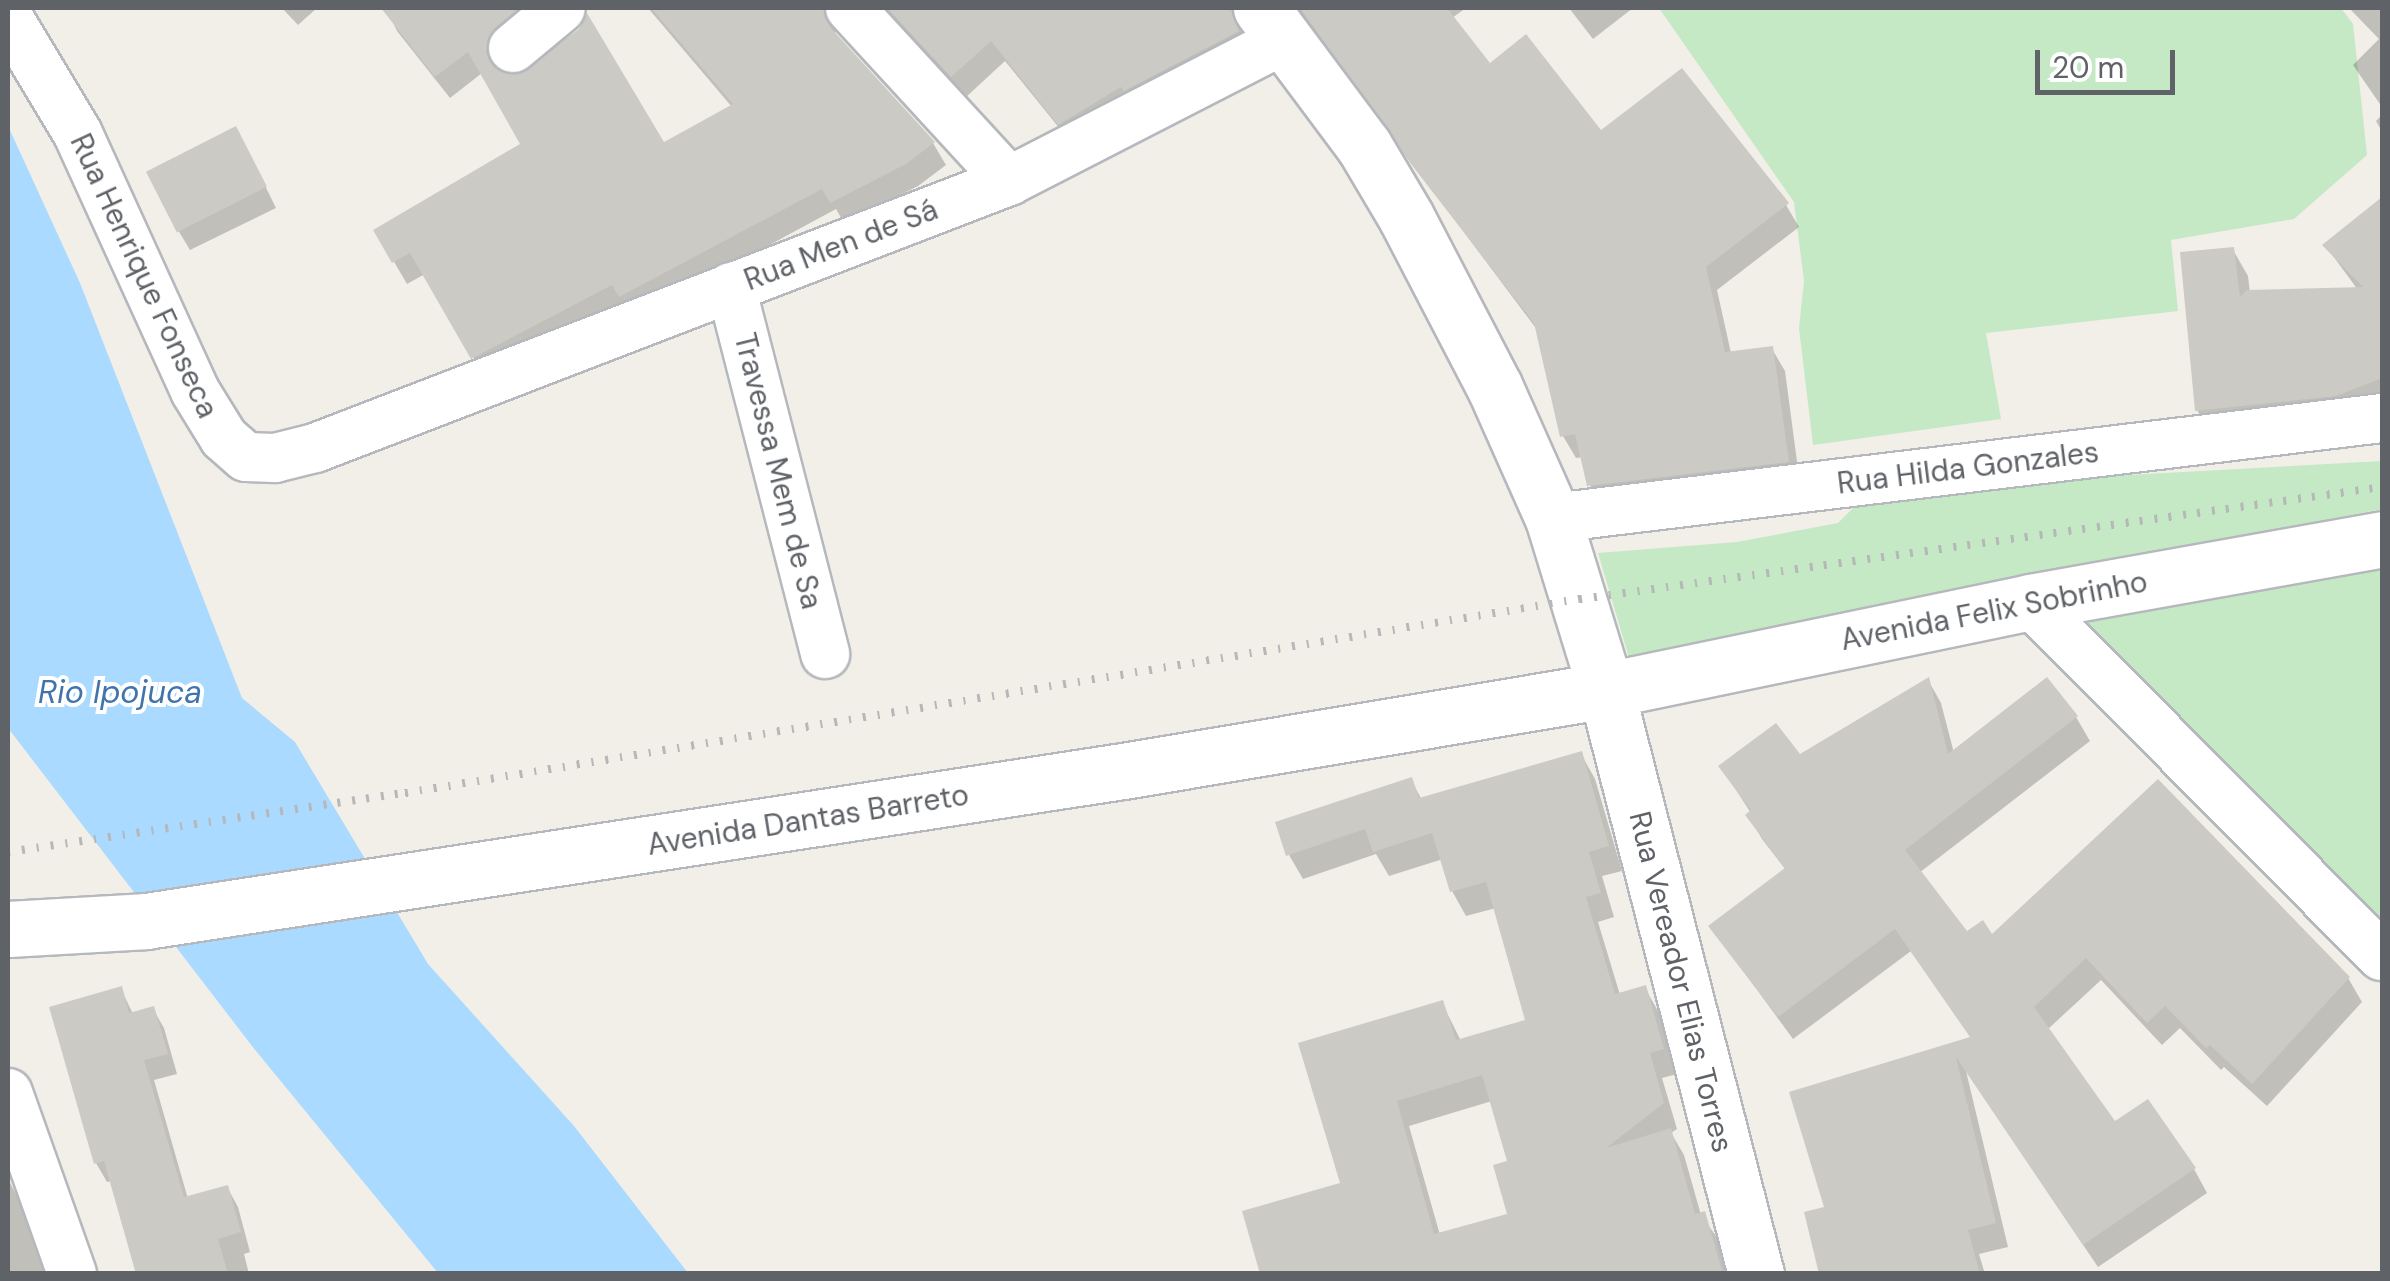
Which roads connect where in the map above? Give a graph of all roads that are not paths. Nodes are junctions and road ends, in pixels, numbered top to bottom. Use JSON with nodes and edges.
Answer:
{"nodes":[{"id":1,"x":561,"y":8,"type":"edge"},
{"id":2,"x":850,"y":8,"type":"edge"},
{"id":3,"x":8,"y":17,"type":"edge"},
{"id":4,"x":1273,"y":24,"type":"edge"},
{"id":5,"x":513,"y":48,"type":"dead end"},
{"id":6,"x":1009,"y":181,"type":"junction"},
{"id":7,"x":731,"y":287,"type":"junction"},
{"id":8,"x":2382,"y":418,"type":"edge"},
{"id":9,"x":383,"y":420,"type":"joint"},
{"id":10,"x":1553,"y":518,"type":"junction"},
{"id":11,"x":2382,"y":539,"type":"edge"},
{"id":12,"x":2030,"y":602,"type":"junction"},
{"id":13,"x":825,"y":654,"type":"dead end"},
{"id":14,"x":1606,"y":690,"type":"junction"},
{"id":15,"x":8,"y":929,"type":"edge"},
{"id":16,"x":2382,"y":956,"type":"edge"},
{"id":17,"x":8,"y":1093,"type":"edge"},
{"id":18,"x":16,"y":1146,"type":"edge"},
{"id":19,"x":72,"y":1274,"type":"edge"},
{"id":20,"x":1756,"y":1274,"type":"edge"}],
"edges":[{"from":1,"to":5,"type":"street"},
{"from":2,"to":6,"type":"street"},
{"from":3,"to":9,"type":"street","name":"Rua Henrique Fonseca"},
{"from":4,"to":6,"type":"street","name":"Rua Men de Sá"},
{"from":4,"to":10,"type":"main road","name":"Rua Vereador Elias Torres"},
{"from":6,"to":7,"type":"street","name":"Rua Men de Sá"},
{"from":7,"to":9,"type":"street","name":"Rua Men de Sá"},
{"from":7,"to":13,"type":"street","name":"Travessa Mem de Sa"},
{"from":8,"to":10,"type":"street","name":"Rua Hilda Gonzales"},
{"from":10,"to":14,"type":"main road","name":"Rua Vereador Elias Torres"},
{"from":11,"to":12,"type":"main road","name":"Avenida Felix Sobrinho"},
{"from":12,"to":14,"type":"main road","name":"Avenida Felix Sobrinho"},
{"from":12,"to":16,"type":"street"},
{"from":14,"to":15,"type":"main road","name":"Avenida Dantas Barreto"},
{"from":14,"to":20,"type":"main road","name":"Rua Vereador Elias Torres"},
{"from":17,"to":18,"type":"street"},
{"from":18,"to":19,"type":"street"}]}
